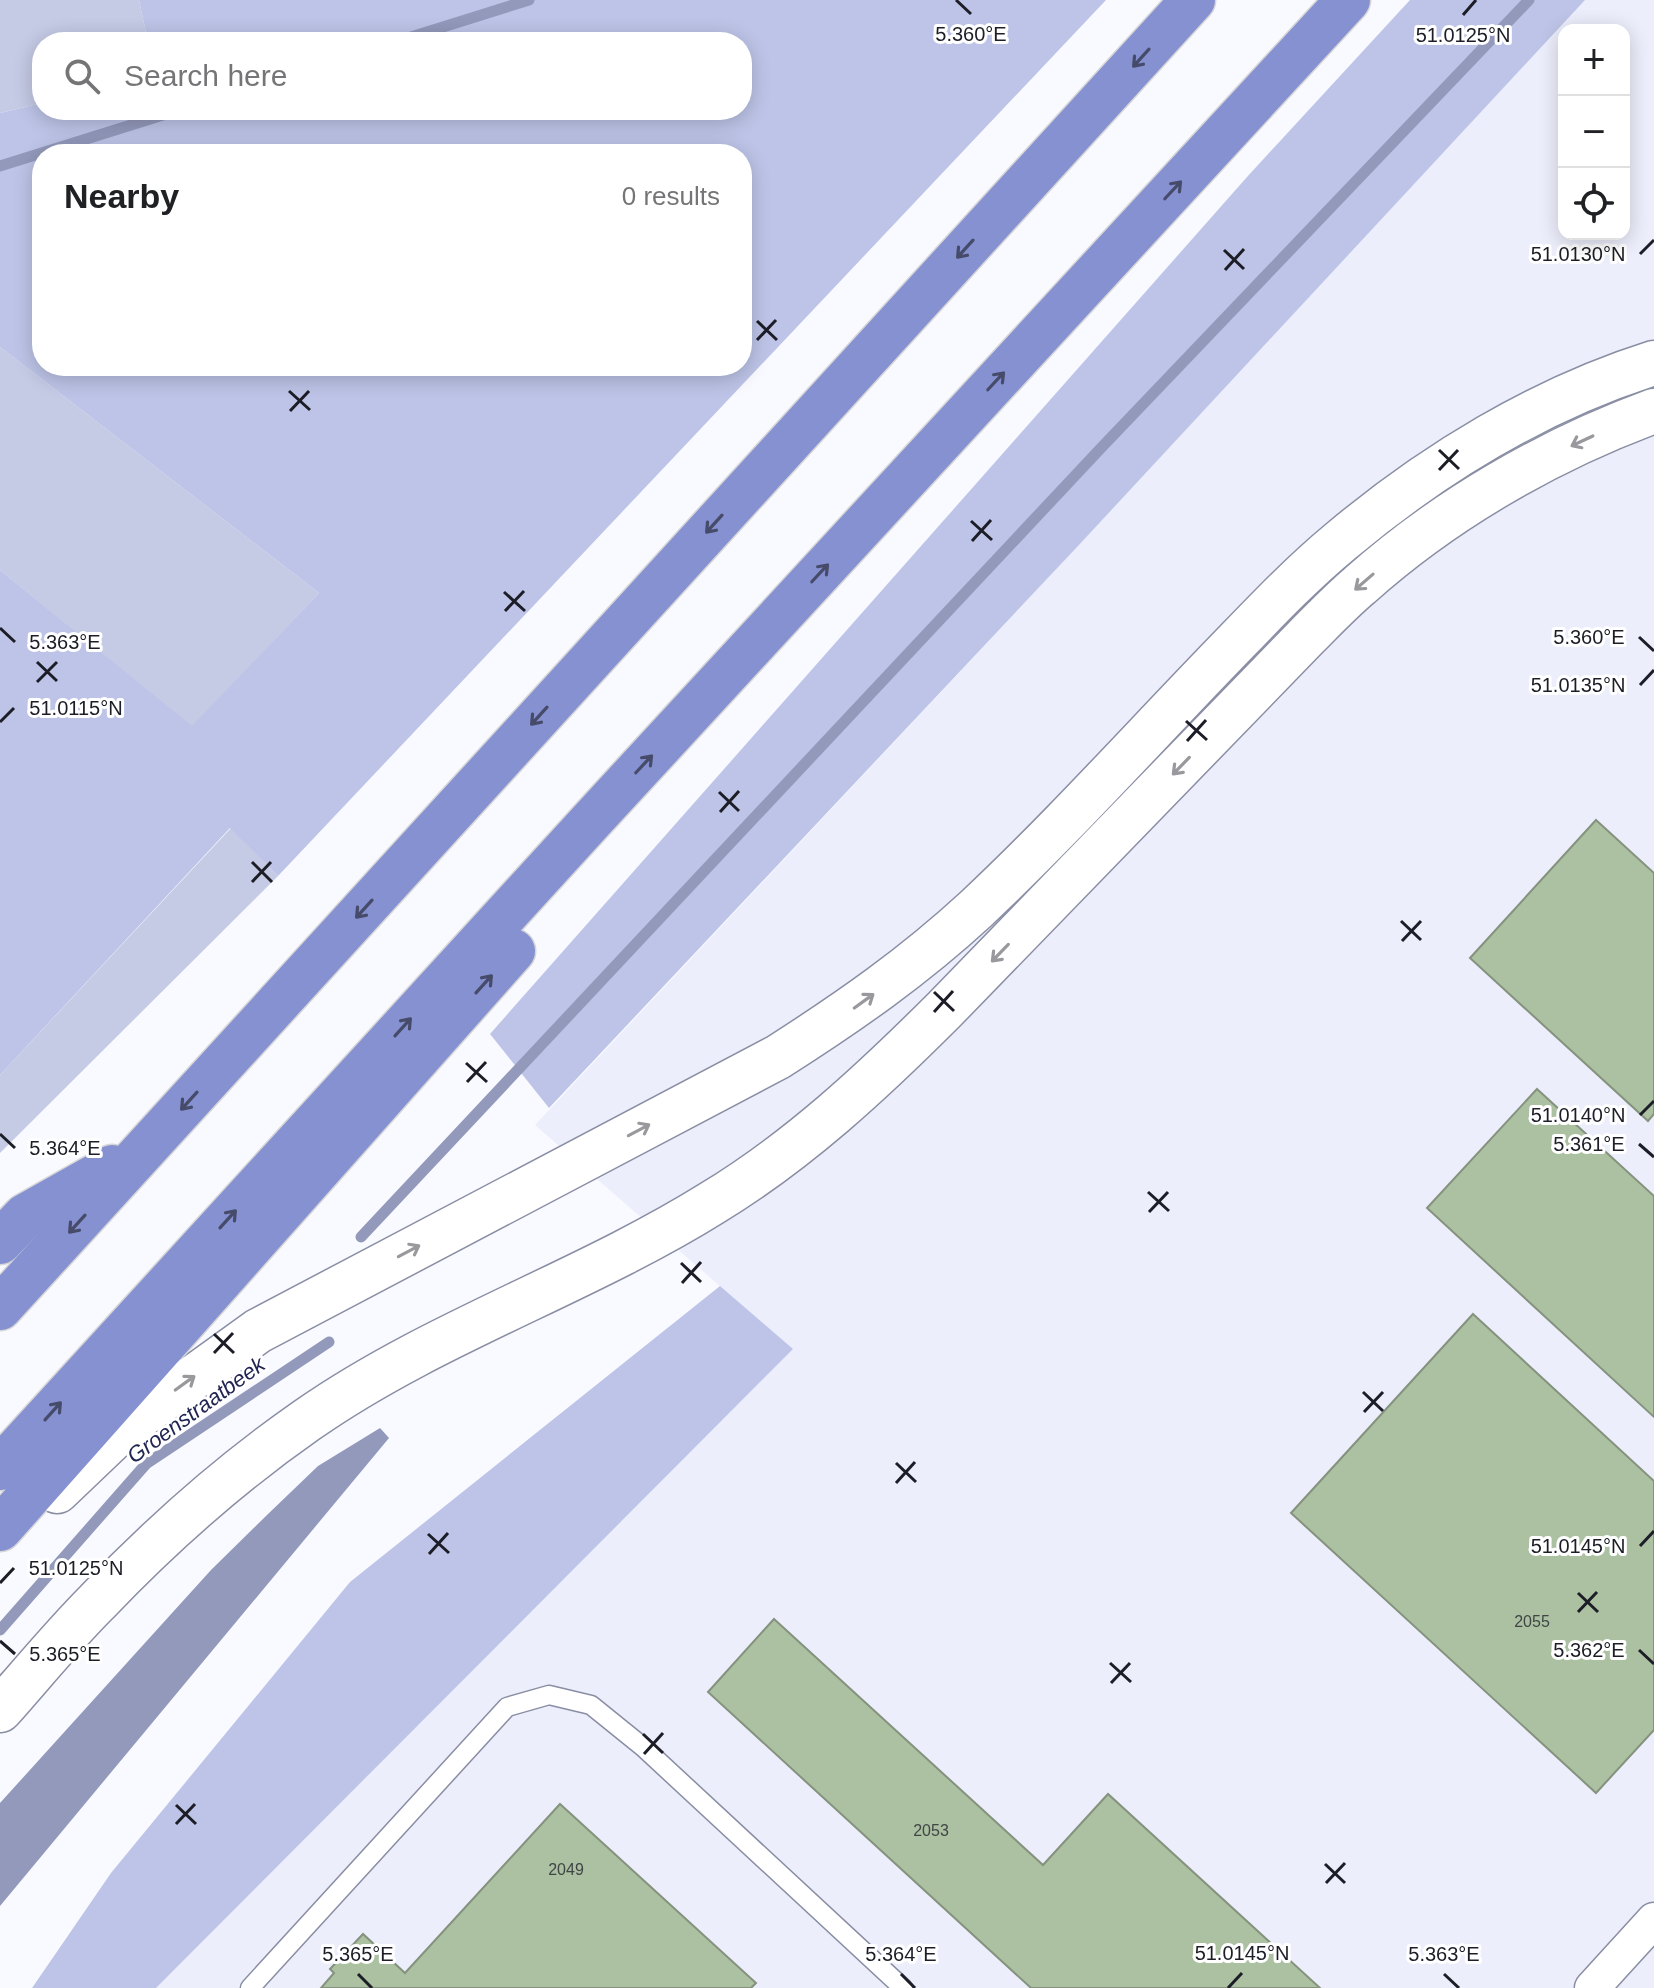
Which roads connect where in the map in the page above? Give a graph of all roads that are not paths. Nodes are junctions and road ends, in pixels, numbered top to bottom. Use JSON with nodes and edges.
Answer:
{"nodes":[{"id":1,"x":1193,"y":0,"type":"edge"},
{"id":2,"x":1348,"y":0,"type":"edge"},
{"id":3,"x":1654,"y":363,"type":"edge"},
{"id":4,"x":1654,"y":411,"type":"edge"},
{"id":5,"x":591,"y":821,"type":"junction"},
{"id":6,"x":149,"y":1146,"type":"junction"},
{"id":7,"x":0,"y":1242,"type":"edge"},
{"id":8,"x":0,"y":1308,"type":"edge"},
{"id":9,"x":0,"y":1468,"type":"edge"},
{"id":10,"x":0,"y":1529,"type":"edge"},
{"id":11,"x":0,"y":1544,"type":"edge"},
{"id":12,"x":0,"y":1710,"type":"edge"},
{"id":13,"x":1654,"y":1920,"type":"edge"},
{"id":14,"x":250,"y":1988,"type":"edge"},
{"id":15,"x":903,"y":1988,"type":"edge"},
{"id":16,"x":1592,"y":1988,"type":"edge"}],
"edges":[{"from":1,"to":6,"type":"highway","one_way":true},
{"from":5,"to":2,"type":"highway","one_way":true},
{"from":11,"to":3,"type":"street","one_way":true},
{"from":4,"to":12,"type":"street","one_way":true},
{"from":9,"to":5,"type":"highway","one_way":true},
{"from":10,"to":5,"type":"highway","one_way":true},
{"from":6,"to":7,"type":"highway"},
{"from":6,"to":8,"type":"highway","one_way":true},
{"from":13,"to":16,"type":"street"},
{"from":14,"to":15,"type":"lane"}]}
